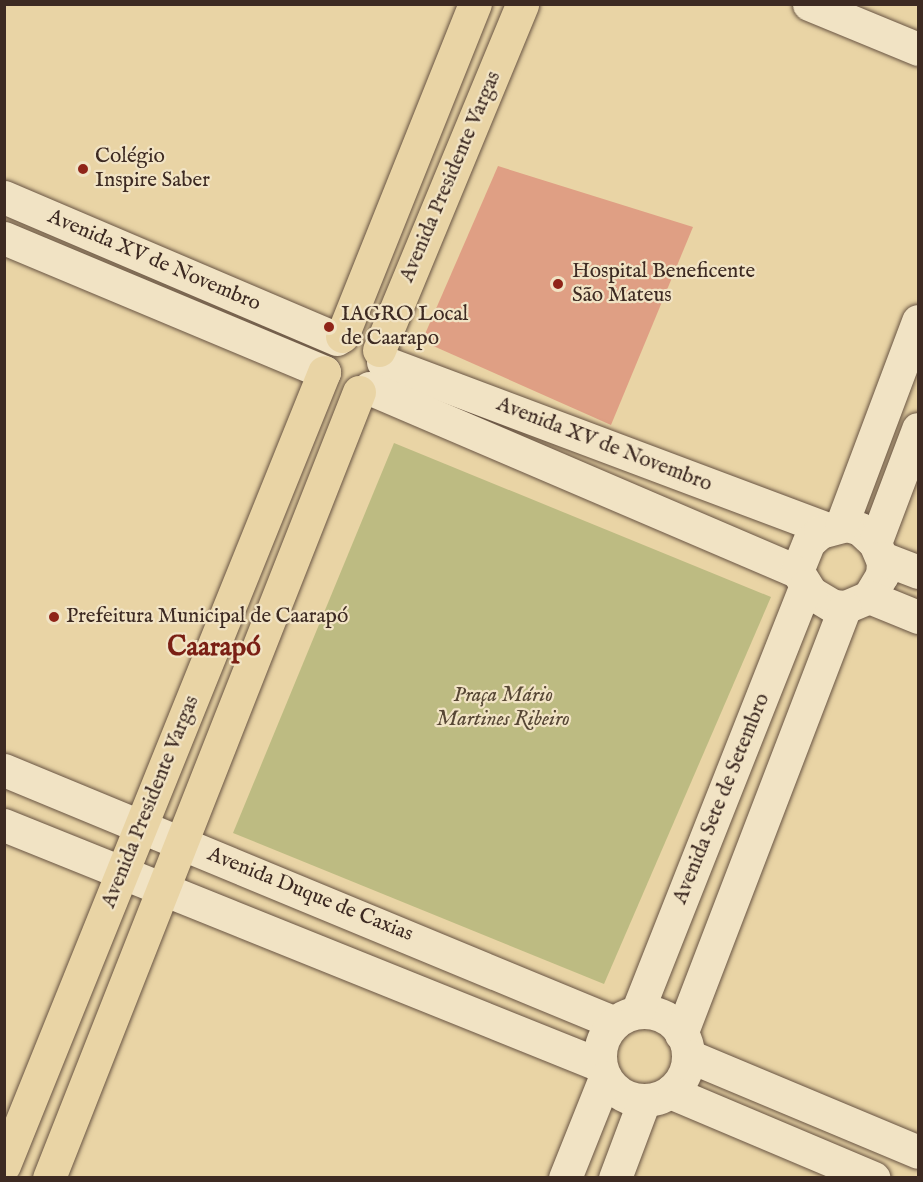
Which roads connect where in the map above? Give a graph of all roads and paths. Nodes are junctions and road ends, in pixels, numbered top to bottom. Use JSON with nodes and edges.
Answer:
{"nodes":[{"id":1,"x":475,"y":4,"type":"edge"},
{"id":2,"x":522,"y":4,"type":"edge"},
{"id":3,"x":809,"y":4,"type":"edge"},
{"id":4,"x":918,"y":49,"type":"edge"},
{"id":5,"x":4,"y":197,"type":"edge"},
{"id":6,"x":4,"y":238,"type":"edge"},
{"id":7,"x":918,"y":321,"type":"edge"},
{"id":8,"x":340,"y":338,"type":"junction"},
{"id":9,"x":324,"y":372,"type":"junction"},
{"id":10,"x":372,"y":373,"type":"junction"},
{"id":11,"x":918,"y":429,"type":"edge"},
{"id":12,"x":833,"y":527,"type":"junction"},
{"id":13,"x":879,"y":550,"type":"junction"},
{"id":14,"x":918,"y":572,"type":"edge"},
{"id":15,"x":801,"y":578,"type":"junction"},
{"id":16,"x":857,"y":602,"type":"junction"},
{"id":17,"x":918,"y":617,"type":"edge"},
{"id":18,"x":4,"y":770,"type":"edge"},
{"id":19,"x":4,"y":825,"type":"edge"},
{"id":20,"x":141,"y":825,"type":"junction"},
{"id":21,"x":182,"y":842,"type":"junction"},
{"id":22,"x":122,"y":872,"type":"junction"},
{"id":23,"x":163,"y":889,"type":"junction"},
{"id":24,"x":626,"y":1017,"type":"junction"},
{"id":25,"x":685,"y":1045,"type":"junction"},
{"id":26,"x":602,"y":1072,"type":"junction"},
{"id":27,"x":657,"y":1097,"type":"junction"},
{"id":28,"x":918,"y":1152,"type":"edge"},
{"id":29,"x":4,"y":1165,"type":"edge"},
{"id":30,"x":49,"y":1178,"type":"edge"},
{"id":31,"x":565,"y":1178,"type":"edge"},
{"id":32,"x":615,"y":1178,"type":"edge"},
{"id":33,"x":874,"y":1178,"type":"edge"}],
"edges":[{"from":1,"to":8,"type":"main road","name":"Avenida Presidente Vargas"},
{"from":2,"to":10,"type":"main road","name":"Avenida Presidente Vargas"},
{"from":3,"to":4,"type":"street"},
{"from":5,"to":8,"type":"street","name":"Avenida XV de Novembro"},
{"from":6,"to":9,"type":"street","name":"Avenida XV de Novembro"},
{"from":7,"to":12,"type":"street"},
{"from":8,"to":9,"type":"main road"},
{"from":8,"to":10,"type":"main road"},
{"from":9,"to":10,"type":"main road"},
{"from":9,"to":20,"type":"main road","name":"Avenida Presidente Vargas"},
{"from":10,"to":12,"type":"street","name":"Avenida XV de Novembro"},
{"from":10,"to":15,"type":"street","name":"Avenida XV de Novembro"},
{"from":10,"to":21,"type":"main road","name":"Avenida Presidente Vargas"},
{"from":11,"to":13,"type":"street"},
{"from":12,"to":13,"type":"street"},
{"from":12,"to":15,"type":"street"},
{"from":13,"to":14,"type":"street"},
{"from":13,"to":16,"type":"street"},
{"from":15,"to":16,"type":"street"},
{"from":15,"to":24,"type":"street","name":"Avenida Sete de Setembro"},
{"from":16,"to":17,"type":"street"},
{"from":16,"to":25,"type":"street"},
{"from":18,"to":20,"type":"street","name":"Avenida Duque de Caxias"},
{"from":19,"to":22,"type":"street"},
{"from":20,"to":21,"type":"street","name":"Avenida Duque de Caxias"},
{"from":20,"to":22,"type":"main road","name":"Avenida Presidente Vargas"},
{"from":21,"to":23,"type":"main road","name":"Avenida Presidente Vargas"},
{"from":21,"to":24,"type":"street","name":"Avenida Duque de Caxias"},
{"from":22,"to":23,"type":"street"},
{"from":22,"to":29,"type":"main road","name":"Avenida Presidente Vargas"},
{"from":23,"to":26,"type":"street"},
{"from":23,"to":30,"type":"main road","name":"Avenida Presidente Vargas"},
{"from":24,"to":25,"type":"street"},
{"from":24,"to":26,"type":"street"},
{"from":25,"to":27,"type":"street"},
{"from":25,"to":28,"type":"street"},
{"from":26,"to":27,"type":"street"},
{"from":26,"to":31,"type":"street"},
{"from":27,"to":32,"type":"street"},
{"from":27,"to":33,"type":"street"}]}
